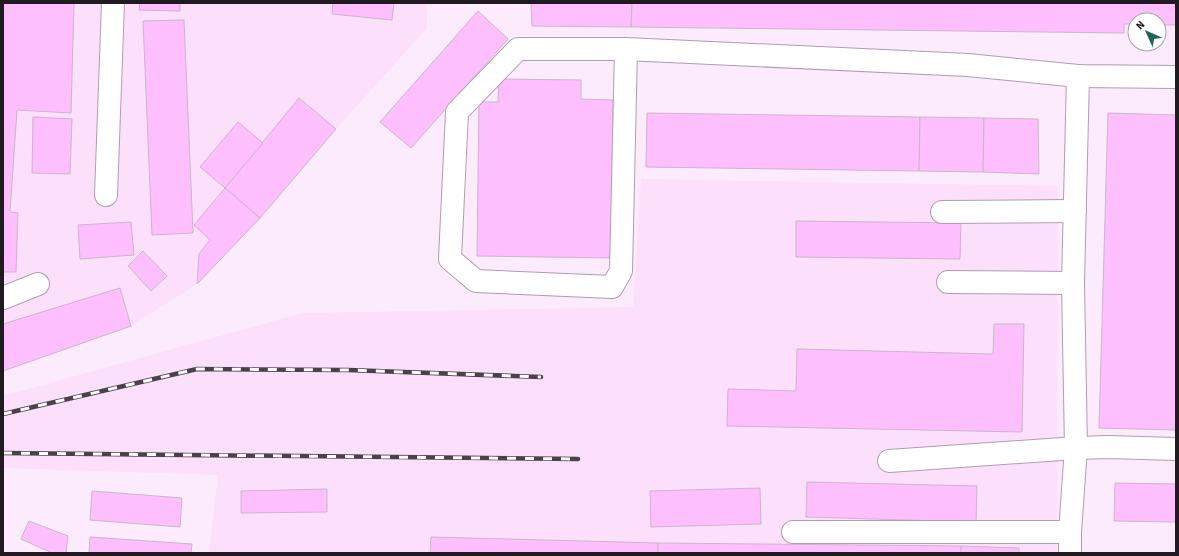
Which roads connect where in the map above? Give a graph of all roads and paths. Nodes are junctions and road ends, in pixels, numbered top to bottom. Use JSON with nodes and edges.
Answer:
{"nodes":[{"id":1,"x":113,"y":3,"type":"edge"},
{"id":2,"x":626,"y":49,"type":"junction"},
{"id":3,"x":1078,"y":76,"type":"junction"},
{"id":4,"x":1176,"y":77,"type":"edge"},
{"id":5,"x":106,"y":195,"type":"dead end"},
{"id":6,"x":1075,"y":211,"type":"junction"},
{"id":7,"x":942,"y":212,"type":"dead end"},
{"id":8,"x":948,"y":282,"type":"dead end"},
{"id":9,"x":1073,"y":283,"type":"junction"},
{"id":10,"x":38,"y":284,"type":"dead end"},
{"id":11,"x":3,"y":298,"type":"edge"},
{"id":12,"x":1076,"y":448,"type":"junction"},
{"id":13,"x":1176,"y":449,"type":"edge"},
{"id":14,"x":889,"y":461,"type":"dead end"},
{"id":15,"x":793,"y":532,"type":"dead end"},
{"id":16,"x":1070,"y":542,"type":"edge"}],
"edges":[{"from":1,"to":5,"type":"lane"},
{"from":2,"to":2,"type":"lane"},
{"from":2,"to":3,"type":"lane"},
{"from":3,"to":4,"type":"lane"},
{"from":3,"to":6,"type":"lane"},
{"from":6,"to":7,"type":"lane"},
{"from":6,"to":9,"type":"lane"},
{"from":8,"to":9,"type":"lane"},
{"from":9,"to":12,"type":"lane"},
{"from":10,"to":11,"type":"lane"},
{"from":12,"to":13,"type":"lane"},
{"from":12,"to":14,"type":"lane"},
{"from":12,"to":16,"type":"lane"},
{"from":15,"to":16,"type":"lane"}]}
